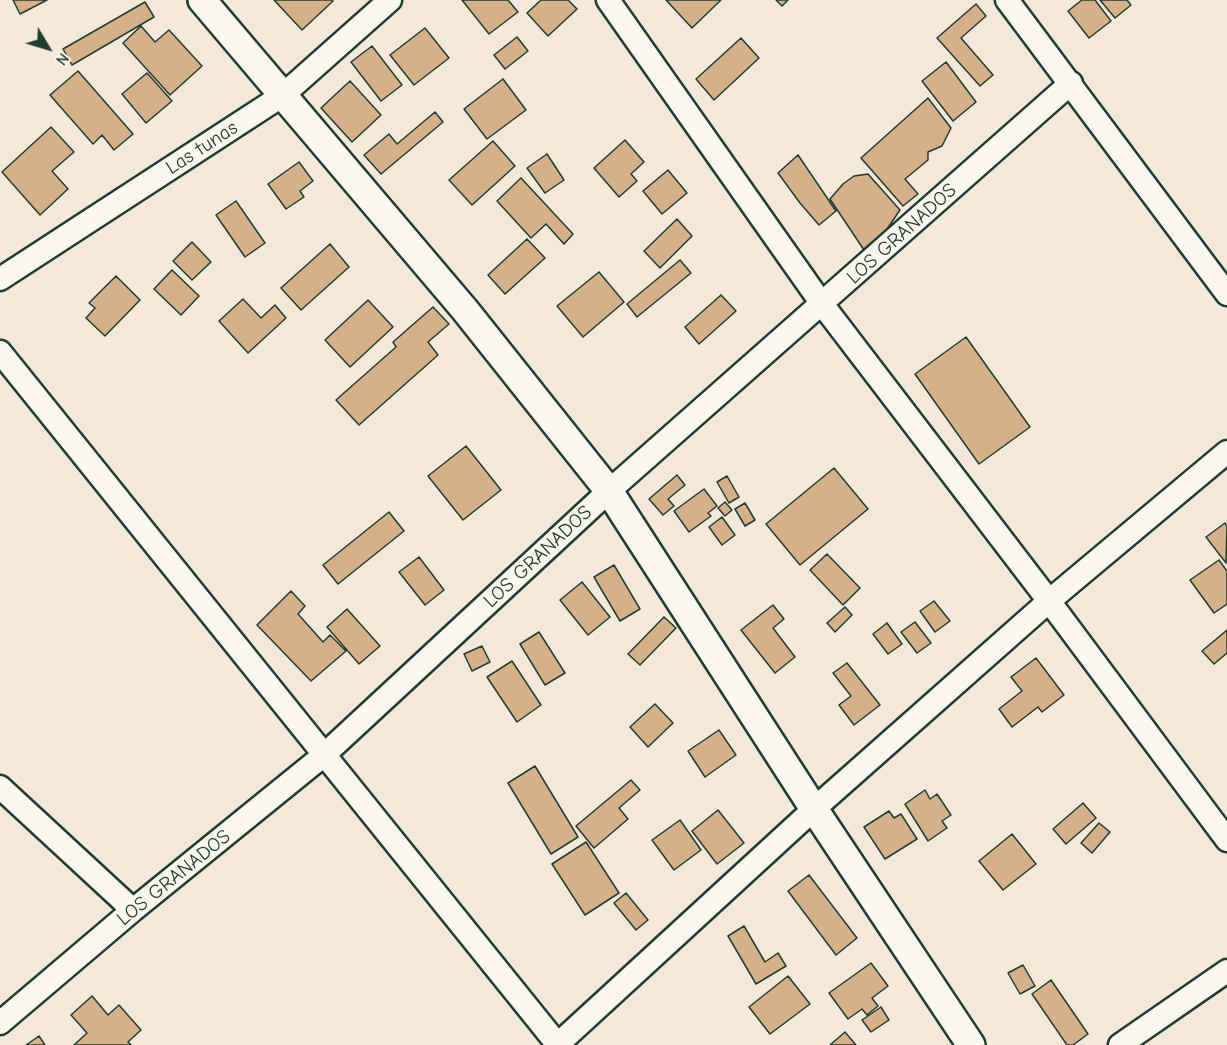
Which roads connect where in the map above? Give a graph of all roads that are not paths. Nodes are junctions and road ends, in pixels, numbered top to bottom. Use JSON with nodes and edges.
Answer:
{"nodes":[{"id":1,"x":202,"y":0,"type":"edge"},
{"id":2,"x":390,"y":0,"type":"edge"},
{"id":3,"x":608,"y":0,"type":"edge"},
{"id":4,"x":1007,"y":0,"type":"edge"},
{"id":5,"x":1071,"y":83,"type":"junction"},
{"id":6,"x":283,"y":95,"type":"junction"},
{"id":7,"x":0,"y":279,"type":"edge"},
{"id":8,"x":1227,"y":294,"type":"edge"},
{"id":9,"x":822,"y":304,"type":"junction"},
{"id":10,"x":0,"y":352,"type":"edge"},
{"id":11,"x":1227,"y":452,"type":"edge"},
{"id":12,"x":609,"y":491,"type":"junction"},
{"id":13,"x":1048,"y":601,"type":"junction"},
{"id":14,"x":324,"y":755,"type":"junction"},
{"id":15,"x":0,"y":787,"type":"edge"},
{"id":16,"x":814,"y":809,"type":"junction"},
{"id":17,"x":1227,"y":840,"type":"edge"},
{"id":18,"x":133,"y":910,"type":"junction"},
{"id":19,"x":1227,"y":971,"type":"edge"},
{"id":20,"x":0,"y":1023,"type":"edge"},
{"id":21,"x":558,"y":1045,"type":"edge"},
{"id":22,"x":971,"y":1045,"type":"edge"},
{"id":23,"x":1120,"y":1045,"type":"edge"}],
"edges":[{"from":1,"to":6,"type":"street"},
{"from":2,"to":6,"type":"street","name":"Las tunas"},
{"from":3,"to":9,"type":"street"},
{"from":4,"to":5,"type":"street"},
{"from":5,"to":8,"type":"street"},
{"from":5,"to":9,"type":"street","name":"LOS GRANADOS"},
{"from":6,"to":7,"type":"street","name":"Las tunas"},
{"from":6,"to":12,"type":"street"},
{"from":9,"to":12,"type":"street","name":"LOS GRANADOS"},
{"from":9,"to":13,"type":"street"},
{"from":10,"to":14,"type":"street"},
{"from":11,"to":13,"type":"street"},
{"from":12,"to":14,"type":"street","name":"LOS GRANADOS"},
{"from":12,"to":16,"type":"street"},
{"from":13,"to":16,"type":"street"},
{"from":13,"to":17,"type":"street"},
{"from":14,"to":18,"type":"street","name":"LOS GRANADOS"},
{"from":14,"to":21,"type":"street"},
{"from":15,"to":18,"type":"street"},
{"from":16,"to":21,"type":"street"},
{"from":16,"to":22,"type":"street"},
{"from":18,"to":20,"type":"street","name":"LOS GRANADOS"},
{"from":19,"to":23,"type":"street"}]}
